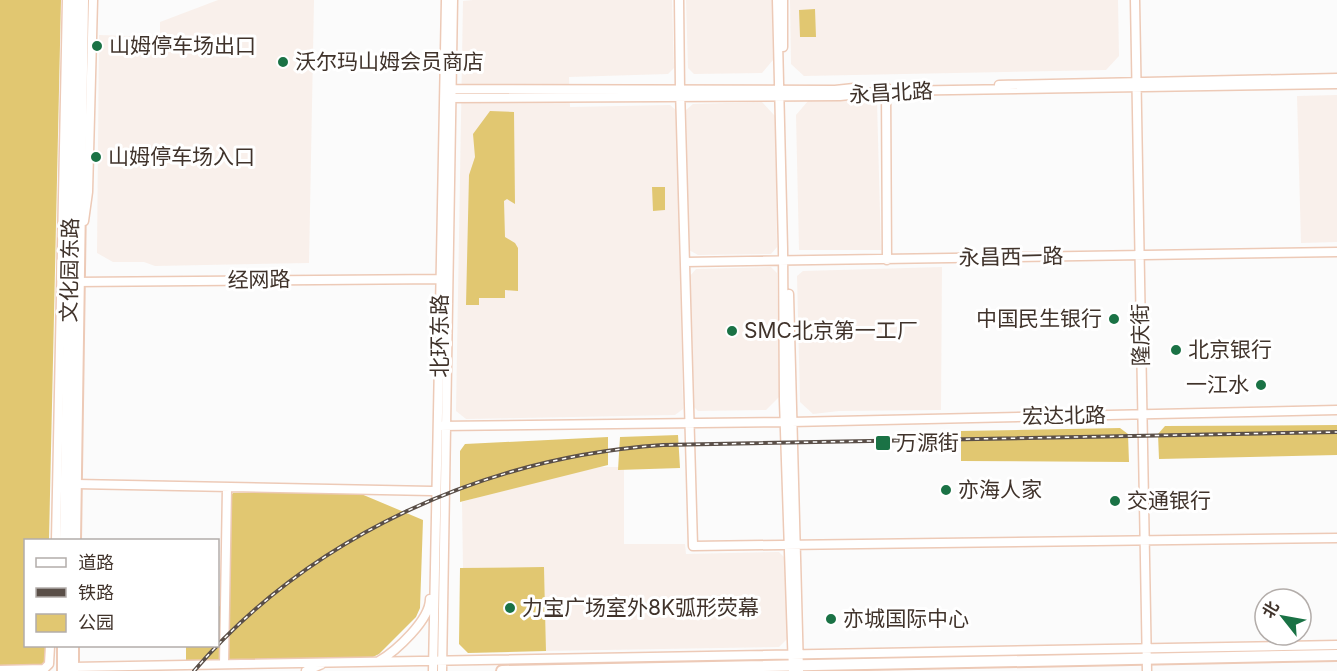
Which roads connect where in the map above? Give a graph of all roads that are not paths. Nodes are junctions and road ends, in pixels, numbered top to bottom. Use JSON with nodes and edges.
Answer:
{"nodes":[{"id":1,"x":67,"y":0,"type":"edge"},
{"id":2,"x":74,"y":0,"type":"edge"},
{"id":3,"x":84,"y":0,"type":"edge"},
{"id":4,"x":93,"y":0,"type":"edge"},
{"id":5,"x":446,"y":0,"type":"edge"},
{"id":6,"x":453,"y":0,"type":"edge"},
{"id":7,"x":679,"y":0,"type":"edge"},
{"id":8,"x":777,"y":0,"type":"edge"},
{"id":9,"x":783,"y":0,"type":"edge"},
{"id":10,"x":1135,"y":0,"type":"edge"},
{"id":11,"x":1337,"y":78,"type":"edge"},
{"id":12,"x":1337,"y":84,"type":"edge"},
{"id":13,"x":1137,"y":85,"type":"junction"},
{"id":14,"x":886,"y":89,"type":"junction"},
{"id":15,"x":781,"y":92,"type":"junction"},
{"id":16,"x":449,"y":93,"type":"junction"},
{"id":17,"x":680,"y":93,"type":"junction"},
{"id":18,"x":63,"y":148,"type":"junction"},
{"id":19,"x":72,"y":171,"type":"junction"},
{"id":20,"x":80,"y":245,"type":"junction"},
{"id":21,"x":1337,"y":252,"type":"edge"},
{"id":22,"x":1140,"y":254,"type":"junction"},
{"id":23,"x":887,"y":260,"type":"junction"},
{"id":24,"x":685,"y":262,"type":"junction"},
{"id":25,"x":786,"y":262,"type":"junction"},
{"id":26,"x":444,"y":279,"type":"junction"},
{"id":27,"x":75,"y":282,"type":"junction"},
{"id":28,"x":1337,"y":410,"type":"edge"},
{"id":29,"x":1143,"y":414,"type":"junction"},
{"id":30,"x":788,"y":422,"type":"junction"},
{"id":31,"x":688,"y":423,"type":"junction"},
{"id":32,"x":442,"y":426,"type":"junction"},
{"id":33,"x":438,"y":481,"type":"junction"},
{"id":34,"x":76,"y":484,"type":"junction"},
{"id":35,"x":227,"y":488,"type":"junction"},
{"id":36,"x":432,"y":491,"type":"junction"},
{"id":37,"x":1337,"y":538,"type":"edge"},
{"id":38,"x":56,"y":539,"type":"edge"},
{"id":39,"x":65,"y":539,"type":"edge"},
{"id":40,"x":75,"y":539,"type":"edge"},
{"id":41,"x":1145,"y":540,"type":"junction"},
{"id":42,"x":793,"y":546,"type":"junction"},
{"id":43,"x":1226,"y":645,"type":"junction"},
{"id":44,"x":1337,"y":645,"type":"edge"},
{"id":45,"x":50,"y":647,"type":"edge"},
{"id":46,"x":63,"y":647,"type":"edge"},
{"id":47,"x":73,"y":647,"type":"edge"},
{"id":48,"x":880,"y":652,"type":"junction"},
{"id":49,"x":1147,"y":652,"type":"junction"},
{"id":50,"x":796,"y":654,"type":"junction"},
{"id":51,"x":1250,"y":656,"type":"junction"},
{"id":52,"x":1337,"y":656,"type":"edge"},
{"id":53,"x":529,"y":659,"type":"junction"},
{"id":54,"x":378,"y":661,"type":"junction"},
{"id":55,"x":437,"y":661,"type":"junction"},
{"id":56,"x":328,"y":662,"type":"junction"},
{"id":57,"x":224,"y":664,"type":"junction"},
{"id":58,"x":901,"y":664,"type":"junction"},
{"id":59,"x":156,"y":665,"type":"junction"},
{"id":60,"x":552,"y":669,"type":"junction"},
{"id":61,"x":796,"y":669,"type":"edge"},
{"id":62,"x":0,"y":670,"type":"edge"},
{"id":63,"x":69,"y":670,"type":"edge"},
{"id":64,"x":169,"y":671,"type":"edge"},
{"id":65,"x":306,"y":671,"type":"edge"},
{"id":66,"x":433,"y":671,"type":"edge"},
{"id":67,"x":442,"y":671,"type":"edge"},
{"id":68,"x":502,"y":671,"type":"edge"},
{"id":69,"x":1147,"y":671,"type":"edge"}],
"edges":[{"from":1,"to":18,"type":"street"},
{"from":2,"to":19,"type":"main road","name":"文化园东路"},
{"from":3,"to":20,"type":"main road","name":"文化园东路"},
{"from":4,"to":20,"type":"street"},
{"from":5,"to":16,"type":"street","name":"北环东路"},
{"from":6,"to":16,"type":"street","name":"北环东路"},
{"from":7,"to":17,"type":"street"},
{"from":8,"to":15,"type":"street"},
{"from":9,"to":15,"type":"street"},
{"from":10,"to":13,"type":"street","name":"隆庆街"},
{"from":11,"to":13,"type":"street","name":"永昌北路"},
{"from":12,"to":13,"type":"street","name":"永昌北路"},
{"from":13,"to":14,"type":"street","name":"永昌北路"},
{"from":13,"to":22,"type":"street","name":"隆庆街"},
{"from":14,"to":15,"type":"street","name":"永昌北路"},
{"from":14,"to":23,"type":"street"},
{"from":15,"to":17,"type":"street","name":"永昌北路"},
{"from":15,"to":25,"type":"street"},
{"from":16,"to":17,"type":"street","name":"永昌北路"},
{"from":16,"to":26,"type":"street","name":"北环东路"},
{"from":17,"to":24,"type":"street"},
{"from":18,"to":19,"type":"street"},
{"from":18,"to":38,"type":"street"},
{"from":19,"to":27,"type":"main road","name":"文化园东路"},
{"from":20,"to":27,"type":"main road","name":"文化园东路"},
{"from":21,"to":22,"type":"street","name":"永昌西一路"},
{"from":22,"to":23,"type":"street","name":"永昌西一路"},
{"from":22,"to":29,"type":"street","name":"隆庆街"},
{"from":23,"to":25,"type":"street","name":"永昌西一路"},
{"from":24,"to":25,"type":"street","name":"永昌西一路"},
{"from":24,"to":31,"type":"street"},
{"from":25,"to":30,"type":"street"},
{"from":26,"to":27,"type":"street","name":"经网路"},
{"from":26,"to":32,"type":"street","name":"北环东路"},
{"from":27,"to":34,"type":"main road","name":"文化园东路"},
{"from":27,"to":39,"type":"main road","name":"文化园东路"},
{"from":28,"to":29,"type":"street","name":"宏达北路"},
{"from":29,"to":30,"type":"street","name":"宏达北路"},
{"from":29,"to":41,"type":"street","name":"隆庆街"},
{"from":30,"to":31,"type":"street","name":"宏达北路"},
{"from":30,"to":42,"type":"street"},
{"from":31,"to":32,"type":"street","name":"宏达北路"},
{"from":31,"to":42,"type":"street"},
{"from":32,"to":33,"type":"street","name":"北环东路"},
{"from":32,"to":55,"type":"street","name":"北环东路"},
{"from":33,"to":36,"type":"street"},
{"from":33,"to":55,"type":"street","name":"北环东路"},
{"from":34,"to":35,"type":"street"},
{"from":34,"to":40,"type":"main road","name":"文化园东路"},
{"from":35,"to":36,"type":"street"},
{"from":35,"to":57,"type":"street"},
{"from":36,"to":54,"type":"street"},
{"from":37,"to":41,"type":"street"},
{"from":41,"to":42,"type":"street"},
{"from":41,"to":49,"type":"street","name":"隆庆街"},
{"from":42,"to":50,"type":"street"},
{"from":43,"to":44,"type":"street"},
{"from":43,"to":49,"type":"street"},
{"from":43,"to":51,"type":"street"},
{"from":45,"to":62,"type":"street"},
{"from":46,"to":63,"type":"main road"},
{"from":47,"to":63,"type":"main road"},
{"from":48,"to":49,"type":"street"},
{"from":48,"to":50,"type":"street"},
{"from":48,"to":58,"type":"street"},
{"from":49,"to":51,"type":"main road"},
{"from":49,"to":58,"type":"main road"},
{"from":49,"to":69,"type":"street","name":"隆庆街"},
{"from":50,"to":53,"type":"street"},
{"from":50,"to":61,"type":"street"},
{"from":51,"to":52,"type":"main road"},
{"from":53,"to":55,"type":"street"},
{"from":53,"to":60,"type":"street"},
{"from":54,"to":55,"type":"street"},
{"from":54,"to":56,"type":"street"},
{"from":55,"to":66,"type":"street","name":"北环东路"},
{"from":55,"to":67,"type":"street","name":"北环东路"},
{"from":56,"to":57,"type":"street"},
{"from":56,"to":65,"type":"street"},
{"from":57,"to":59,"type":"street"},
{"from":58,"to":61,"type":"main road"},
{"from":59,"to":63,"type":"street"},
{"from":59,"to":64,"type":"street"},
{"from":60,"to":61,"type":"main road"},
{"from":60,"to":68,"type":"main road"}]}
